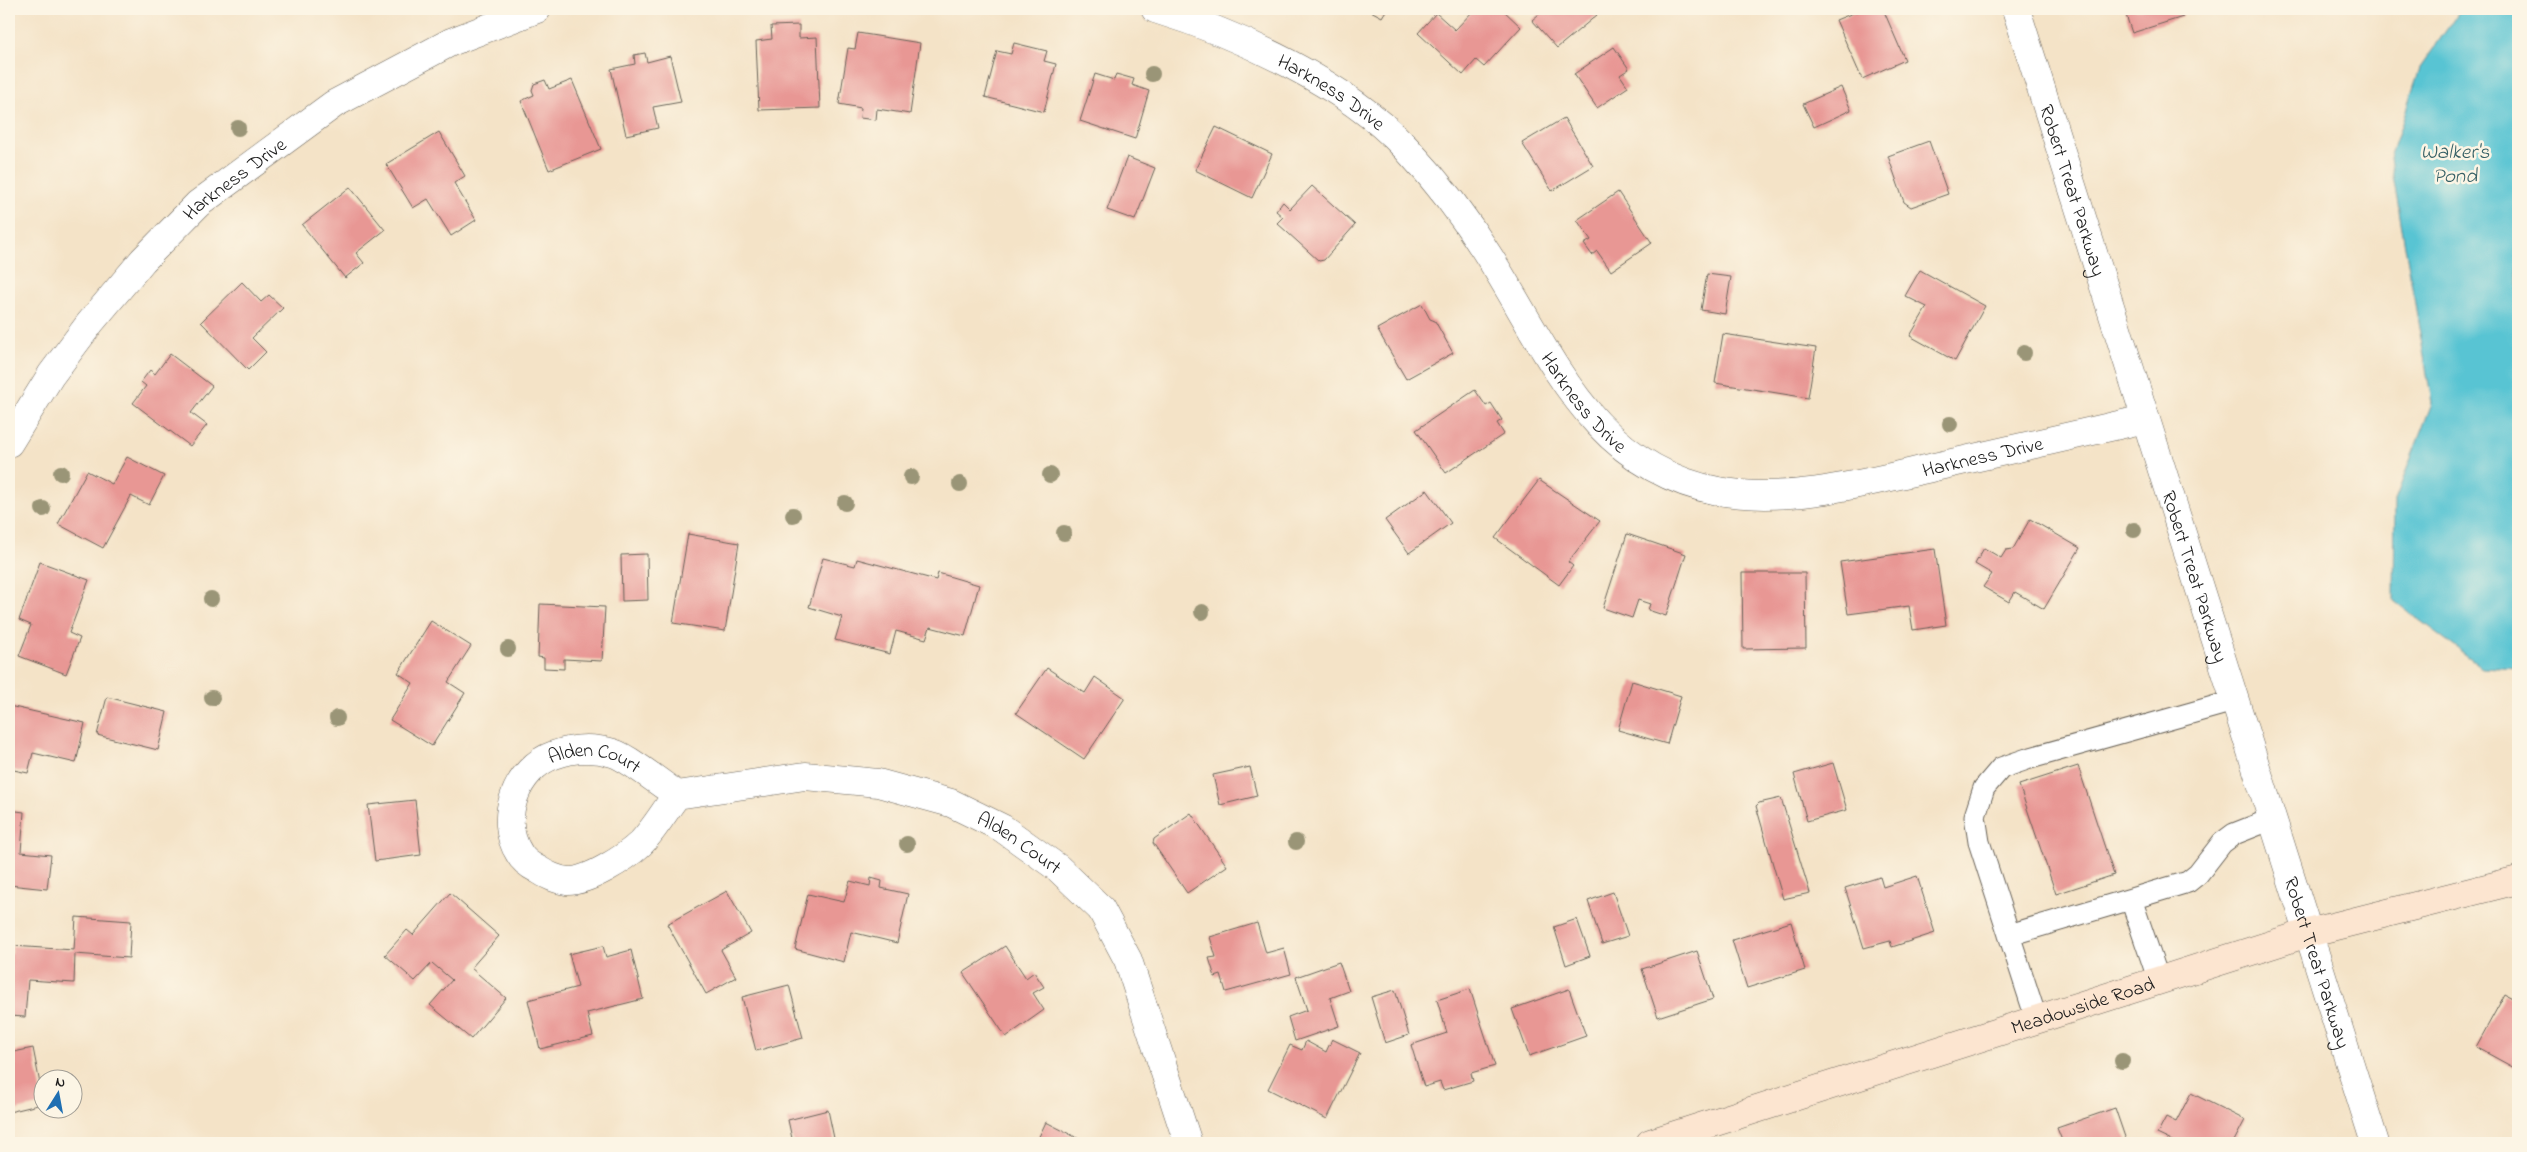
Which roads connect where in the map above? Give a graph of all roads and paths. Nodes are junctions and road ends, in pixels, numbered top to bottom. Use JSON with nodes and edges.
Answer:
{"nodes":[{"id":1,"x":537,"y":9,"type":"edge"},
{"id":2,"x":1155,"y":9,"type":"edge"},
{"id":3,"x":2016,"y":9,"type":"edge"},
{"id":4,"x":2145,"y":419,"type":"junction"},
{"id":5,"x":9,"y":443,"type":"edge"},
{"id":6,"x":2234,"y":701,"type":"junction"},
{"id":7,"x":677,"y":795,"type":"junction"},
{"id":8,"x":2272,"y":819,"type":"junction"},
{"id":9,"x":2518,"y":880,"type":"edge"},
{"id":10,"x":2130,"y":899,"type":"junction"},
{"id":11,"x":2308,"y":933,"type":"junction"},
{"id":12,"x":2009,"y":935,"type":"junction"},
{"id":13,"x":2160,"y":981,"type":"junction"},
{"id":14,"x":2037,"y":1021,"type":"junction"},
{"id":15,"x":1188,"y":1143,"type":"edge"},
{"id":16,"x":1650,"y":1143,"type":"edge"},
{"id":17,"x":2375,"y":1143,"type":"edge"}],
"edges":[{"from":1,"to":5,"type":"street","name":"Harkness Drive"},
{"from":2,"to":4,"type":"street","name":"Harkness Drive"},
{"from":3,"to":4,"type":"street","name":"Robert Treat Parkway"},
{"from":4,"to":6,"type":"street","name":"Robert Treat Parkway"},
{"from":6,"to":8,"type":"street","name":"Robert Treat Parkway"},
{"from":6,"to":12,"type":"lane"},
{"from":7,"to":7,"type":"street","name":"Alden Court"},
{"from":7,"to":15,"type":"street","name":"Alden Court"},
{"from":8,"to":10,"type":"lane"},
{"from":8,"to":11,"type":"street","name":"Robert Treat Parkway"},
{"from":9,"to":11,"type":"main road","name":"Meadowside Road"},
{"from":10,"to":12,"type":"lane"},
{"from":10,"to":13,"type":"lane"},
{"from":11,"to":13,"type":"main road","name":"Meadowside Road"},
{"from":11,"to":17,"type":"street","name":"Robert Treat Parkway"},
{"from":12,"to":14,"type":"lane"},
{"from":13,"to":14,"type":"main road","name":"Meadowside Road"},
{"from":14,"to":16,"type":"main road","name":"Meadowside Road"}]}
